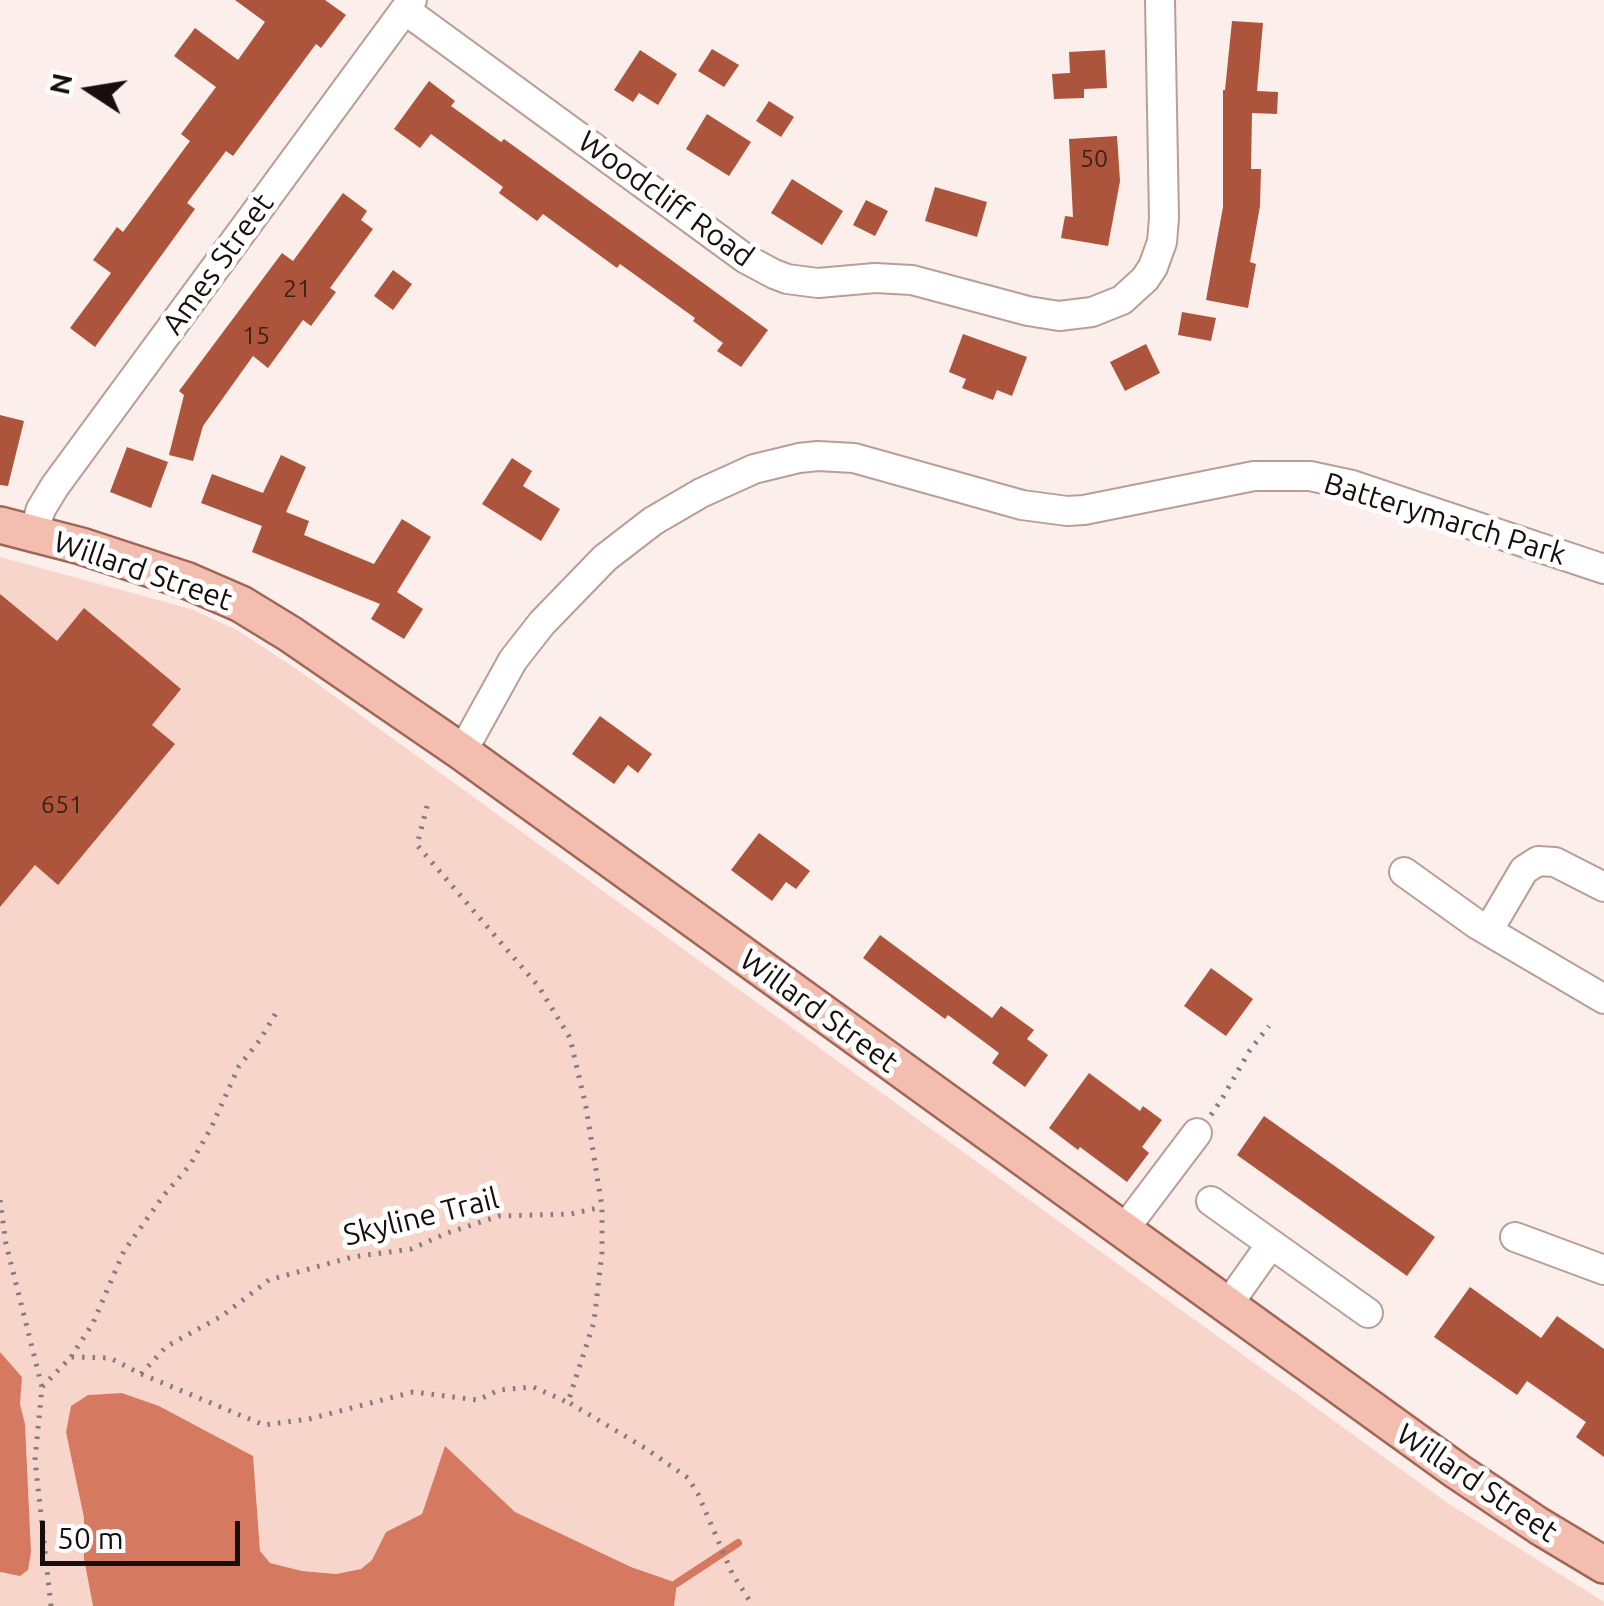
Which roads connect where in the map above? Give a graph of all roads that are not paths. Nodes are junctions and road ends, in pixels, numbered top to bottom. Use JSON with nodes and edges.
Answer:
{"nodes":[{"id":1,"x":1160,"y":0,"type":"edge"},
{"id":2,"x":408,"y":5,"type":"edge"},
{"id":3,"x":16,"y":530,"type":"edge"},
{"id":4,"x":1604,"y":570,"type":"edge"},
{"id":5,"x":462,"y":752,"type":"junction"},
{"id":6,"x":1404,"y":872,"type":"dead end"},
{"id":7,"x":1604,"y":887,"type":"edge"},
{"id":8,"x":1488,"y":931,"type":"junction"},
{"id":9,"x":1604,"y":999,"type":"edge"},
{"id":10,"x":1196,"y":1134,"type":"road end"},
{"id":11,"x":1211,"y":1201,"type":"dead end"},
{"id":12,"x":1123,"y":1230,"type":"junction"},
{"id":13,"x":1514,"y":1237,"type":"dead end"},
{"id":14,"x":1270,"y":1244,"type":"junction"},
{"id":15,"x":1604,"y":1270,"type":"edge"},
{"id":16,"x":1227,"y":1306,"type":"junction"},
{"id":17,"x":1368,"y":1313,"type":"dead end"},
{"id":18,"x":1604,"y":1564,"type":"edge"}],
"edges":[{"from":1,"to":2,"type":"street","name":"Woodcliff Road"},
{"from":2,"to":3,"type":"street","name":"Ames Street"},
{"from":3,"to":5,"type":"main road","name":"Willard Street"},
{"from":4,"to":5,"type":"street","name":"Batterymarch Park"},
{"from":5,"to":12,"type":"main road","name":"Willard Street"},
{"from":6,"to":8,"type":"street"},
{"from":7,"to":8,"type":"street"},
{"from":8,"to":9,"type":"street"},
{"from":10,"to":12,"type":"street"},
{"from":11,"to":14,"type":"street"},
{"from":12,"to":16,"type":"main road","name":"Willard Street"},
{"from":13,"to":15,"type":"street"},
{"from":14,"to":16,"type":"street"},
{"from":14,"to":17,"type":"street"},
{"from":16,"to":18,"type":"main road","name":"Willard Street"}]}
